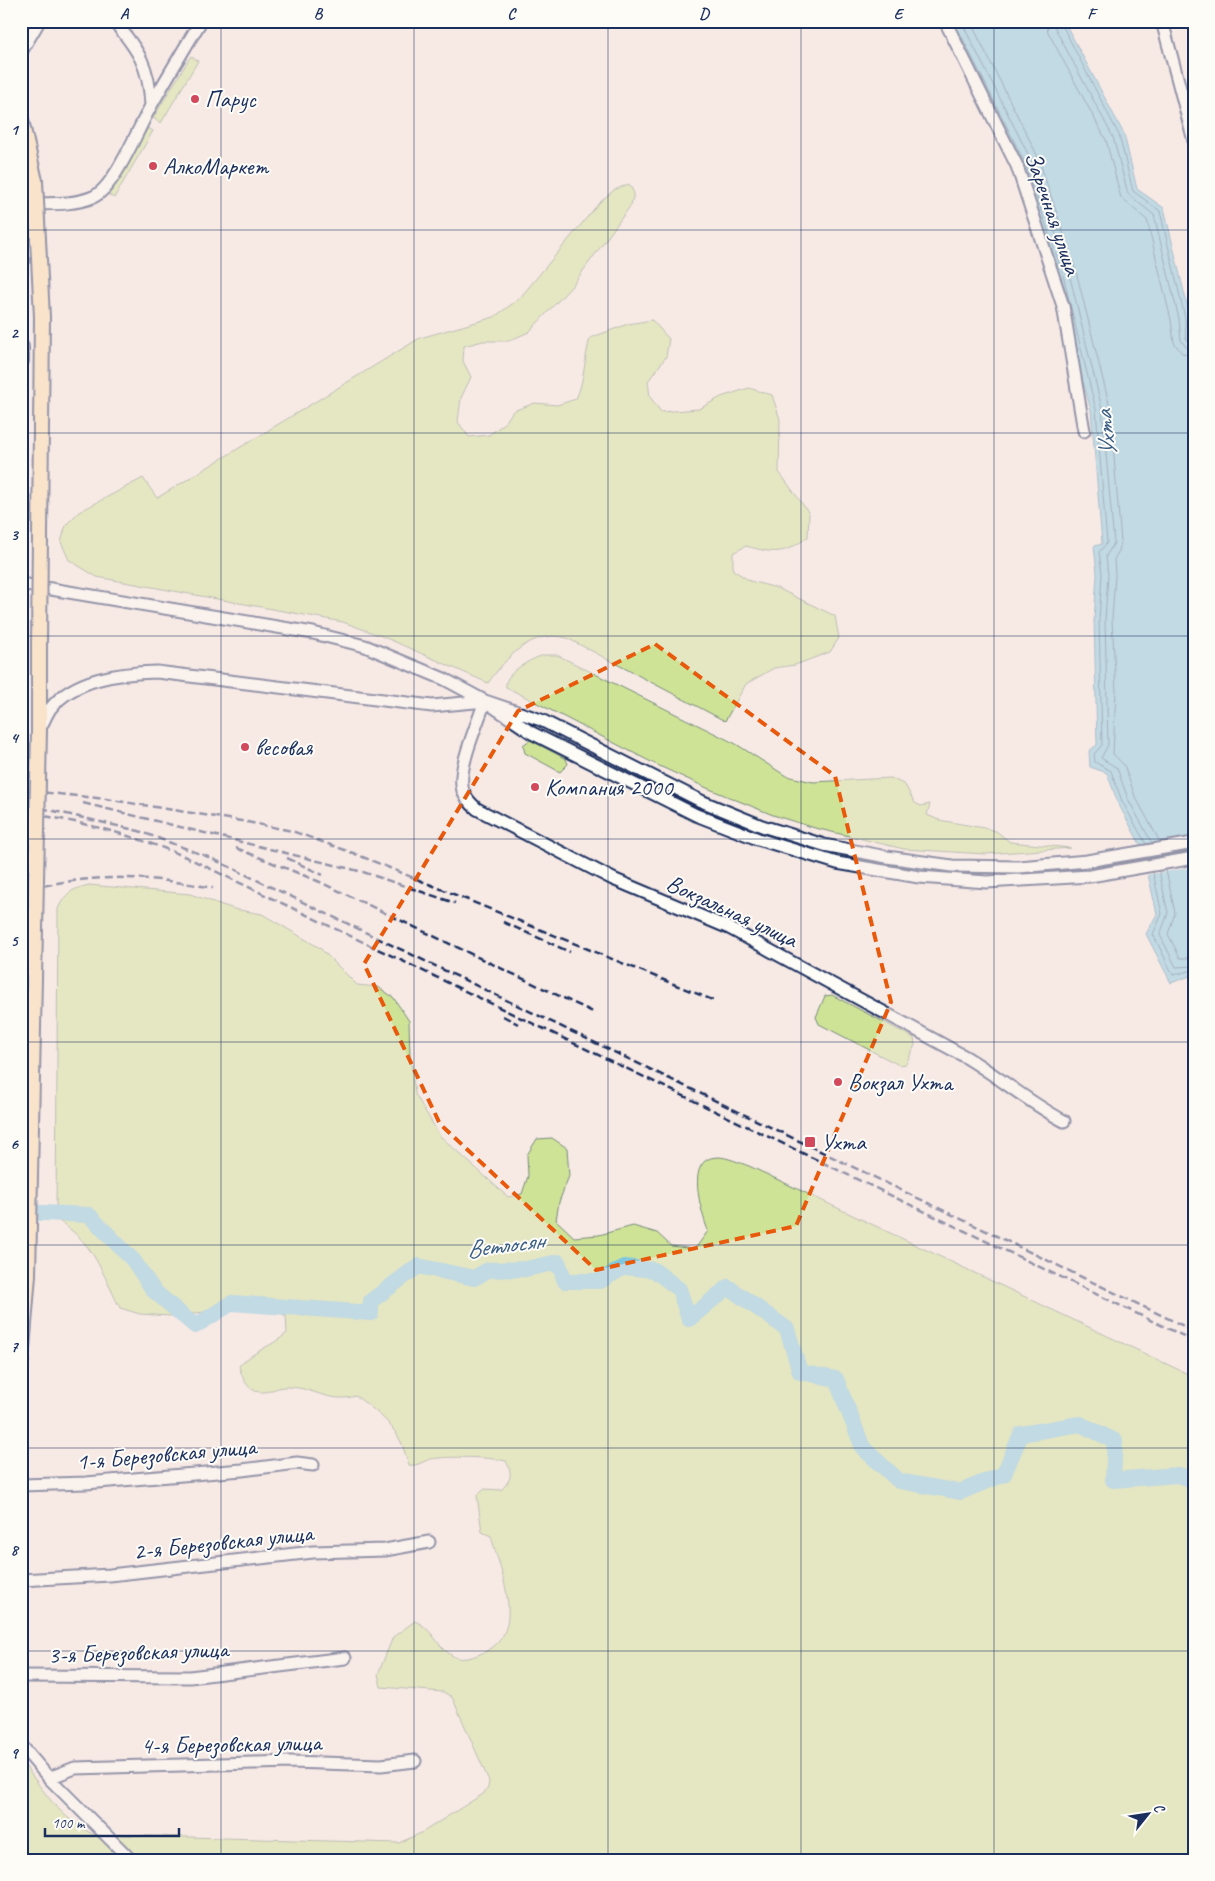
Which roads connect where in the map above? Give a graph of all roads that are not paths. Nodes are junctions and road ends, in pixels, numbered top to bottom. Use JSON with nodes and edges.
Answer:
{"nodes":[{"id":1,"x":114,"y":21,"type":"edge"},
{"id":2,"x":200,"y":21,"type":"edge"},
{"id":3,"x":945,"y":21,"type":"edge"},
{"id":4,"x":1162,"y":21,"type":"edge"},
{"id":5,"x":36,"y":22,"type":"edge"},
{"id":6,"x":21,"y":52,"type":"edge"},
{"id":7,"x":151,"y":105,"type":"junction"},
{"id":8,"x":21,"y":120,"type":"edge"},
{"id":9,"x":1194,"y":141,"type":"edge"},
{"id":10,"x":21,"y":204,"type":"edge"},
{"id":11,"x":21,"y":347,"type":"edge"},
{"id":12,"x":21,"y":362,"type":"edge"},
{"id":13,"x":1084,"y":431,"type":"dead end"},
{"id":14,"x":21,"y":584,"type":"edge"},
{"id":15,"x":485,"y":702,"type":"junction"},
{"id":16,"x":39,"y":731,"type":"junction"},
{"id":17,"x":1194,"y":843,"type":"edge"},
{"id":18,"x":1194,"y":858,"type":"edge"},
{"id":19,"x":1064,"y":1121,"type":"dead end"},
{"id":20,"x":21,"y":1360,"type":"edge"},
{"id":21,"x":313,"y":1465,"type":"dead end"},
{"id":22,"x":21,"y":1485,"type":"edge"},
{"id":23,"x":429,"y":1542,"type":"dead end"},
{"id":24,"x":21,"y":1580,"type":"edge"},
{"id":25,"x":345,"y":1658,"type":"dead end"},
{"id":26,"x":21,"y":1676,"type":"edge"},
{"id":27,"x":21,"y":1744,"type":"edge"},
{"id":28,"x":415,"y":1760,"type":"dead end"},
{"id":29,"x":49,"y":1778,"type":"junction"},
{"id":30,"x":131,"y":1860,"type":"edge"}],
"edges":[{"from":1,"to":7,"type":"street"},
{"from":2,"to":7,"type":"street"},
{"from":3,"to":13,"type":"street","name":"Заречная улица"},
{"from":4,"to":9,"type":"street"},
{"from":5,"to":6,"type":"street"},
{"from":7,"to":10,"type":"street"},
{"from":8,"to":16,"type":"main road","bridge":true},
{"from":11,"to":12,"type":"main road"},
{"from":14,"to":15,"type":"street"},
{"from":15,"to":16,"type":"street"},
{"from":15,"to":17,"type":"street"},
{"from":15,"to":18,"type":"street"},
{"from":15,"to":19,"type":"street","name":"Вокзальная улица"},
{"from":16,"to":20,"type":"main road","bridge":true},
{"from":21,"to":22,"type":"street","name":"1-я Березовская улица"},
{"from":23,"to":24,"type":"street","name":"2-я Березовская улица"},
{"from":25,"to":26,"type":"street","name":"3-я Березовская улица"},
{"from":27,"to":29,"type":"street"},
{"from":28,"to":29,"type":"street","name":"4-я Березовская улица"},
{"from":29,"to":30,"type":"street"}]}
